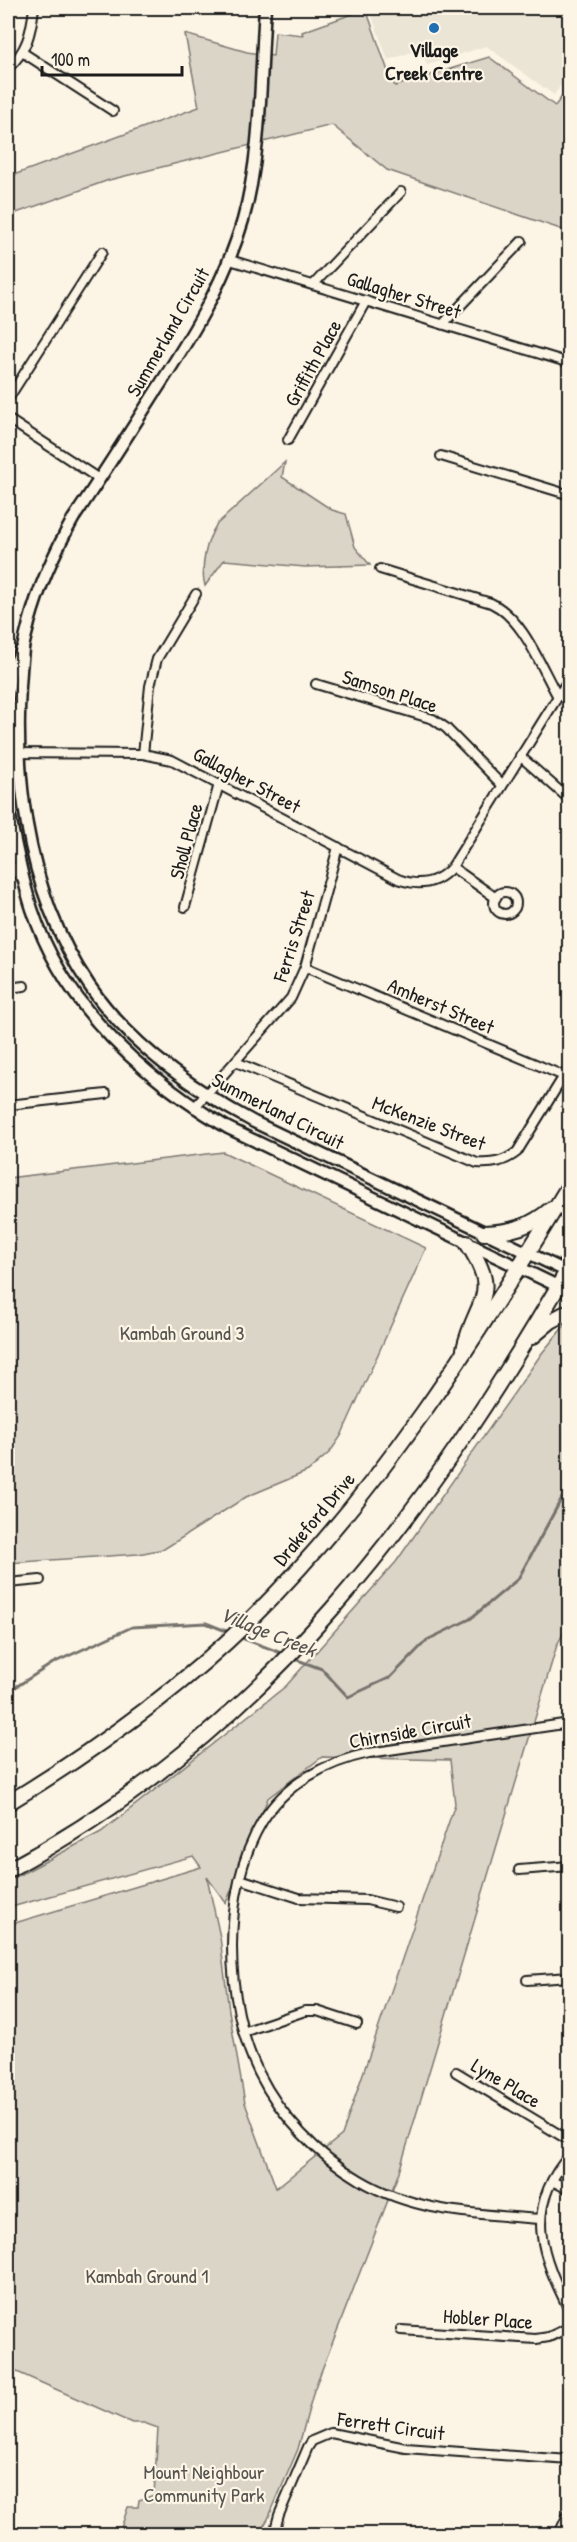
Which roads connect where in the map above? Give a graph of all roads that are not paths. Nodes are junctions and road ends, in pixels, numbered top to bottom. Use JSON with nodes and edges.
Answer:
{"nodes":[{"id":1,"x":34,"y":8,"type":"edge"},
{"id":2,"x":265,"y":8,"type":"edge"},
{"id":3,"x":22,"y":52,"type":"junction"},
{"id":4,"x":8,"y":68,"type":"edge"},
{"id":5,"x":113,"y":111,"type":"dead end"},
{"id":6,"x":401,"y":192,"type":"dead end"},
{"id":7,"x":522,"y":241,"type":"dead end"},
{"id":8,"x":102,"y":252,"type":"dead end"},
{"id":9,"x":230,"y":260,"type":"junction"},
{"id":10,"x":312,"y":285,"type":"junction"},
{"id":11,"x":366,"y":301,"type":"junction"},
{"id":12,"x":443,"y":324,"type":"junction"},
{"id":13,"x":570,"y":363,"type":"edge"},
{"id":14,"x":8,"y":399,"type":"edge"},
{"id":15,"x":8,"y":420,"type":"edge"},
{"id":16,"x":288,"y":440,"type":"dead end"},
{"id":17,"x":441,"y":456,"type":"dead end"},
{"id":18,"x":99,"y":479,"type":"junction"},
{"id":19,"x":570,"y":495,"type":"edge"},
{"id":20,"x":380,"y":569,"type":"dead end"},
{"id":21,"x":196,"y":594,"type":"dead end"},
{"id":22,"x":23,"y":649,"type":"junction"},
{"id":23,"x":570,"y":677,"type":"edge"},
{"id":24,"x":316,"y":684,"type":"dead end"},
{"id":25,"x":8,"y":695,"type":"edge"},
{"id":26,"x":557,"y":695,"type":"junction"},
{"id":27,"x":13,"y":754,"type":"edge"},
{"id":28,"x":143,"y":754,"type":"junction"},
{"id":29,"x":520,"y":756,"type":"junction"},
{"id":30,"x":219,"y":784,"type":"junction"},
{"id":31,"x":502,"y":785,"type":"junction"},
{"id":32,"x":570,"y":800,"type":"edge"},
{"id":33,"x":8,"y":807,"type":"edge"},
{"id":34,"x":9,"y":821,"type":"edge"},
{"id":35,"x":31,"y":843,"type":"junction"},
{"id":36,"x":12,"y":847,"type":"edge"},
{"id":37,"x":338,"y":848,"type":"junction"},
{"id":38,"x":8,"y":865,"type":"edge"},
{"id":39,"x":452,"y":867,"type":"junction"},
{"id":40,"x":22,"y":876,"type":"junction"},
{"id":41,"x":496,"y":898,"type":"dead end"},
{"id":42,"x":185,"y":907,"type":"dead end"},
{"id":43,"x":305,"y":967,"type":"junction"},
{"id":44,"x":24,"y":986,"type":"dead end"},
{"id":45,"x":8,"y":988,"type":"edge"},
{"id":46,"x":236,"y":1062,"type":"junction"},
{"id":47,"x":570,"y":1066,"type":"edge"},
{"id":48,"x":564,"y":1076,"type":"junction"},
{"id":49,"x":106,"y":1094,"type":"dead end"},
{"id":50,"x":206,"y":1095,"type":"junction"},
{"id":51,"x":8,"y":1105,"type":"edge"},
{"id":52,"x":194,"y":1108,"type":"junction"},
{"id":53,"x":570,"y":1184,"type":"edge"},
{"id":54,"x":557,"y":1204,"type":"junction"},
{"id":55,"x":484,"y":1233,"type":"junction"},
{"id":56,"x":467,"y":1243,"type":"junction"},
{"id":57,"x":528,"y":1253,"type":"junction"},
{"id":58,"x":519,"y":1268,"type":"junction"},
{"id":59,"x":568,"y":1270,"type":"edge"},
{"id":60,"x":563,"y":1289,"type":"edge"},
{"id":61,"x":570,"y":1311,"type":"edge"},
{"id":62,"x":523,"y":1344,"type":"junction"},
{"id":63,"x":461,"y":1360,"type":"junction"},
{"id":64,"x":40,"y":1580,"type":"dead end"},
{"id":65,"x":8,"y":1583,"type":"edge"},
{"id":66,"x":570,"y":1723,"type":"edge"},
{"id":67,"x":8,"y":1803,"type":"edge"},
{"id":68,"x":570,"y":1866,"type":"edge"},
{"id":69,"x":8,"y":1870,"type":"edge"},
{"id":70,"x":519,"y":1870,"type":"dead end"},
{"id":71,"x":240,"y":1879,"type":"junction"},
{"id":72,"x":396,"y":1907,"type":"dead end"},
{"id":73,"x":570,"y":1977,"type":"edge"},
{"id":74,"x":527,"y":1980,"type":"dead end"},
{"id":75,"x":357,"y":2024,"type":"dead end"},
{"id":76,"x":243,"y":2032,"type":"junction"},
{"id":77,"x":456,"y":2072,"type":"dead end"},
{"id":78,"x":570,"y":2141,"type":"edge"},
{"id":79,"x":570,"y":2155,"type":"edge"},
{"id":80,"x":552,"y":2181,"type":"junction"},
{"id":81,"x":570,"y":2190,"type":"edge"},
{"id":82,"x":541,"y":2219,"type":"junction"},
{"id":83,"x":570,"y":2312,"type":"edge"},
{"id":84,"x":570,"y":2327,"type":"edge"},
{"id":85,"x":401,"y":2330,"type":"dead end"},
{"id":86,"x":570,"y":2460,"type":"edge"},
{"id":87,"x":570,"y":2510,"type":"edge"},
{"id":88,"x":278,"y":2535,"type":"edge"},
{"id":89,"x":559,"y":2535,"type":"edge"}],
"edges":[{"from":1,"to":3,"type":"street"},
{"from":2,"to":9,"type":"street","name":"Summerland Circuit"},
{"from":3,"to":4,"type":"street"},
{"from":3,"to":5,"type":"street"},
{"from":6,"to":10,"type":"street"},
{"from":7,"to":12,"type":"street"},
{"from":8,"to":14,"type":"street"},
{"from":9,"to":10,"type":"street","name":"Gallagher Street"},
{"from":9,"to":18,"type":"street","name":"Summerland Circuit"},
{"from":10,"to":11,"type":"street","name":"Gallagher Street"},
{"from":11,"to":12,"type":"street","name":"Gallagher Street"},
{"from":11,"to":16,"type":"street","name":"Griffith Place"},
{"from":12,"to":13,"type":"street","name":"Gallagher Street"},
{"from":15,"to":18,"type":"street"},
{"from":17,"to":19,"type":"street"},
{"from":18,"to":22,"type":"street","name":"Summerland Circuit"},
{"from":20,"to":26,"type":"street"},
{"from":21,"to":28,"type":"street"},
{"from":22,"to":25,"type":"street","name":"Summerland Circuit"},
{"from":22,"to":27,"type":"street","name":"Summerland Circuit"},
{"from":23,"to":26,"type":"street","name":"Gallagher Street"},
{"from":24,"to":31,"type":"street","name":"Samson Place"},
{"from":26,"to":29,"type":"street","name":"Gallagher Street"},
{"from":27,"to":28,"type":"street","name":"Gallagher Street"},
{"from":27,"to":35,"type":"street","name":"Summerland Circuit"},
{"from":28,"to":30,"type":"street","name":"Gallagher Street"},
{"from":29,"to":31,"type":"street","name":"Gallagher Street"},
{"from":29,"to":32,"type":"street"},
{"from":30,"to":37,"type":"street","name":"Gallagher Street"},
{"from":30,"to":42,"type":"street","name":"Sholl Place"},
{"from":31,"to":39,"type":"street","name":"Gallagher Street"},
{"from":33,"to":34,"type":"street","name":"Summerland Circuit"},
{"from":34,"to":36,"type":"street","name":"Summerland Circuit"},
{"from":35,"to":36,"type":"street"},
{"from":35,"to":50,"type":"street","name":"Summerland Circuit"},
{"from":36,"to":40,"type":"street","name":"Summerland Circuit"},
{"from":37,"to":39,"type":"street","name":"Gallagher Street"},
{"from":37,"to":43,"type":"street","name":"Ferris Street"},
{"from":38,"to":40,"type":"street"},
{"from":39,"to":41,"type":"street"},
{"from":40,"to":52,"type":"street","name":"Summerland Circuit"},
{"from":43,"to":46,"type":"street","name":"Ferris Street"},
{"from":43,"to":48,"type":"street","name":"Amherst Street"},
{"from":44,"to":45,"type":"street"},
{"from":46,"to":48,"type":"street","name":"McKenzie Street"},
{"from":46,"to":50,"type":"street","name":"Ferris Street"},
{"from":47,"to":48,"type":"street","name":"McKenzie Street"},
{"from":49,"to":51,"type":"street"},
{"from":50,"to":52,"type":"street","name":"Ferris Street"},
{"from":50,"to":55,"type":"street","name":"Summerland Circuit"},
{"from":52,"to":56,"type":"street","name":"Summerland Circuit"},
{"from":53,"to":54,"type":"highway","name":"Drakeford Drive"},
{"from":54,"to":55,"type":"highway"},
{"from":54,"to":57,"type":"highway","name":"Drakeford Drive"},
{"from":55,"to":57,"type":"street","name":"Summerland Circuit"},
{"from":56,"to":58,"type":"street","name":"Summerland Circuit"},
{"from":56,"to":63,"type":"highway"},
{"from":57,"to":58,"type":"highway","name":"Drakeford Drive"},
{"from":57,"to":59,"type":"street","name":"Summerland Circuit"},
{"from":58,"to":60,"type":"street","name":"Summerland Circuit"},
{"from":58,"to":63,"type":"highway","name":"Drakeford Drive"},
{"from":59,"to":60,"type":"highway"},
{"from":60,"to":62,"type":"highway"},
{"from":61,"to":62,"type":"highway"},
{"from":62,"to":69,"type":"highway"},
{"from":63,"to":67,"type":"highway","name":"Drakeford Drive"},
{"from":64,"to":65,"type":"street"},
{"from":66,"to":71,"type":"street","name":"Chirnside Circuit"},
{"from":68,"to":70,"type":"street"},
{"from":71,"to":72,"type":"street"},
{"from":71,"to":76,"type":"street","name":"Chirnside Circuit"},
{"from":73,"to":74,"type":"street"},
{"from":75,"to":76,"type":"street"},
{"from":76,"to":82,"type":"street","name":"Chirnside Circuit"},
{"from":77,"to":78,"type":"street","name":"Lyne Place"},
{"from":79,"to":80,"type":"street"},
{"from":80,"to":81,"type":"street"},
{"from":80,"to":82,"type":"street"},
{"from":82,"to":83,"type":"street"},
{"from":84,"to":85,"type":"street","name":"Hobler Place"},
{"from":86,"to":88,"type":"street","name":"Ferrett Circuit"},
{"from":87,"to":89,"type":"street"}]}
